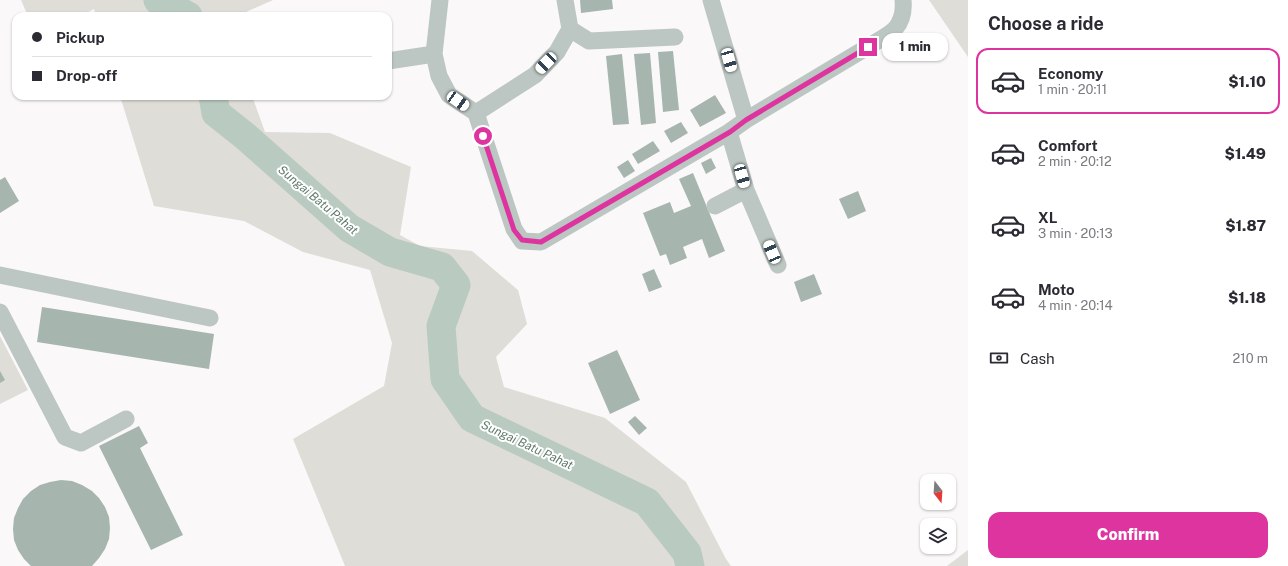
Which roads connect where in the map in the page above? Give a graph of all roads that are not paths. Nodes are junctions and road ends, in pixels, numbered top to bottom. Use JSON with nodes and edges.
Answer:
{"nodes":[{"id":1,"x":440,"y":0,"type":"edge"},
{"id":2,"x":565,"y":0,"type":"edge"},
{"id":3,"x":711,"y":0,"type":"edge"},
{"id":4,"x":903,"y":0,"type":"edge"},
{"id":5,"x":570,"y":29,"type":"junction"},
{"id":6,"x":675,"y":37,"type":"dead end"},
{"id":7,"x":434,"y":54,"type":"junction"},
{"id":8,"x":392,"y":60,"type":"edge"},
{"id":9,"x":476,"y":113,"type":"junction"},
{"id":10,"x":746,"y":120,"type":"junction"},
{"id":11,"x":730,"y":132,"type":"junction"},
{"id":12,"x":746,"y":190,"type":"junction"},
{"id":13,"x":715,"y":206,"type":"dead end"},
{"id":14,"x":778,"y":265,"type":"dead end"},
{"id":15,"x":0,"y":275,"type":"edge"},
{"id":16,"x":0,"y":312,"type":"edge"},
{"id":17,"x":210,"y":318,"type":"dead end"},
{"id":18,"x":126,"y":419,"type":"dead end"}],
"edges":[{"from":1,"to":7,"type":"lane"},
{"from":2,"to":5,"type":"lane"},
{"from":3,"to":10,"type":"lane"},
{"from":4,"to":10,"type":"lane"},
{"from":5,"to":6,"type":"lane"},
{"from":5,"to":9,"type":"lane"},
{"from":7,"to":8,"type":"lane"},
{"from":7,"to":9,"type":"lane"},
{"from":9,"to":11,"type":"lane"},
{"from":10,"to":11,"type":"lane"},
{"from":11,"to":12,"type":"lane"},
{"from":12,"to":13,"type":"lane"},
{"from":12,"to":14,"type":"lane"},
{"from":15,"to":17,"type":"lane"},
{"from":16,"to":18,"type":"lane"}]}
